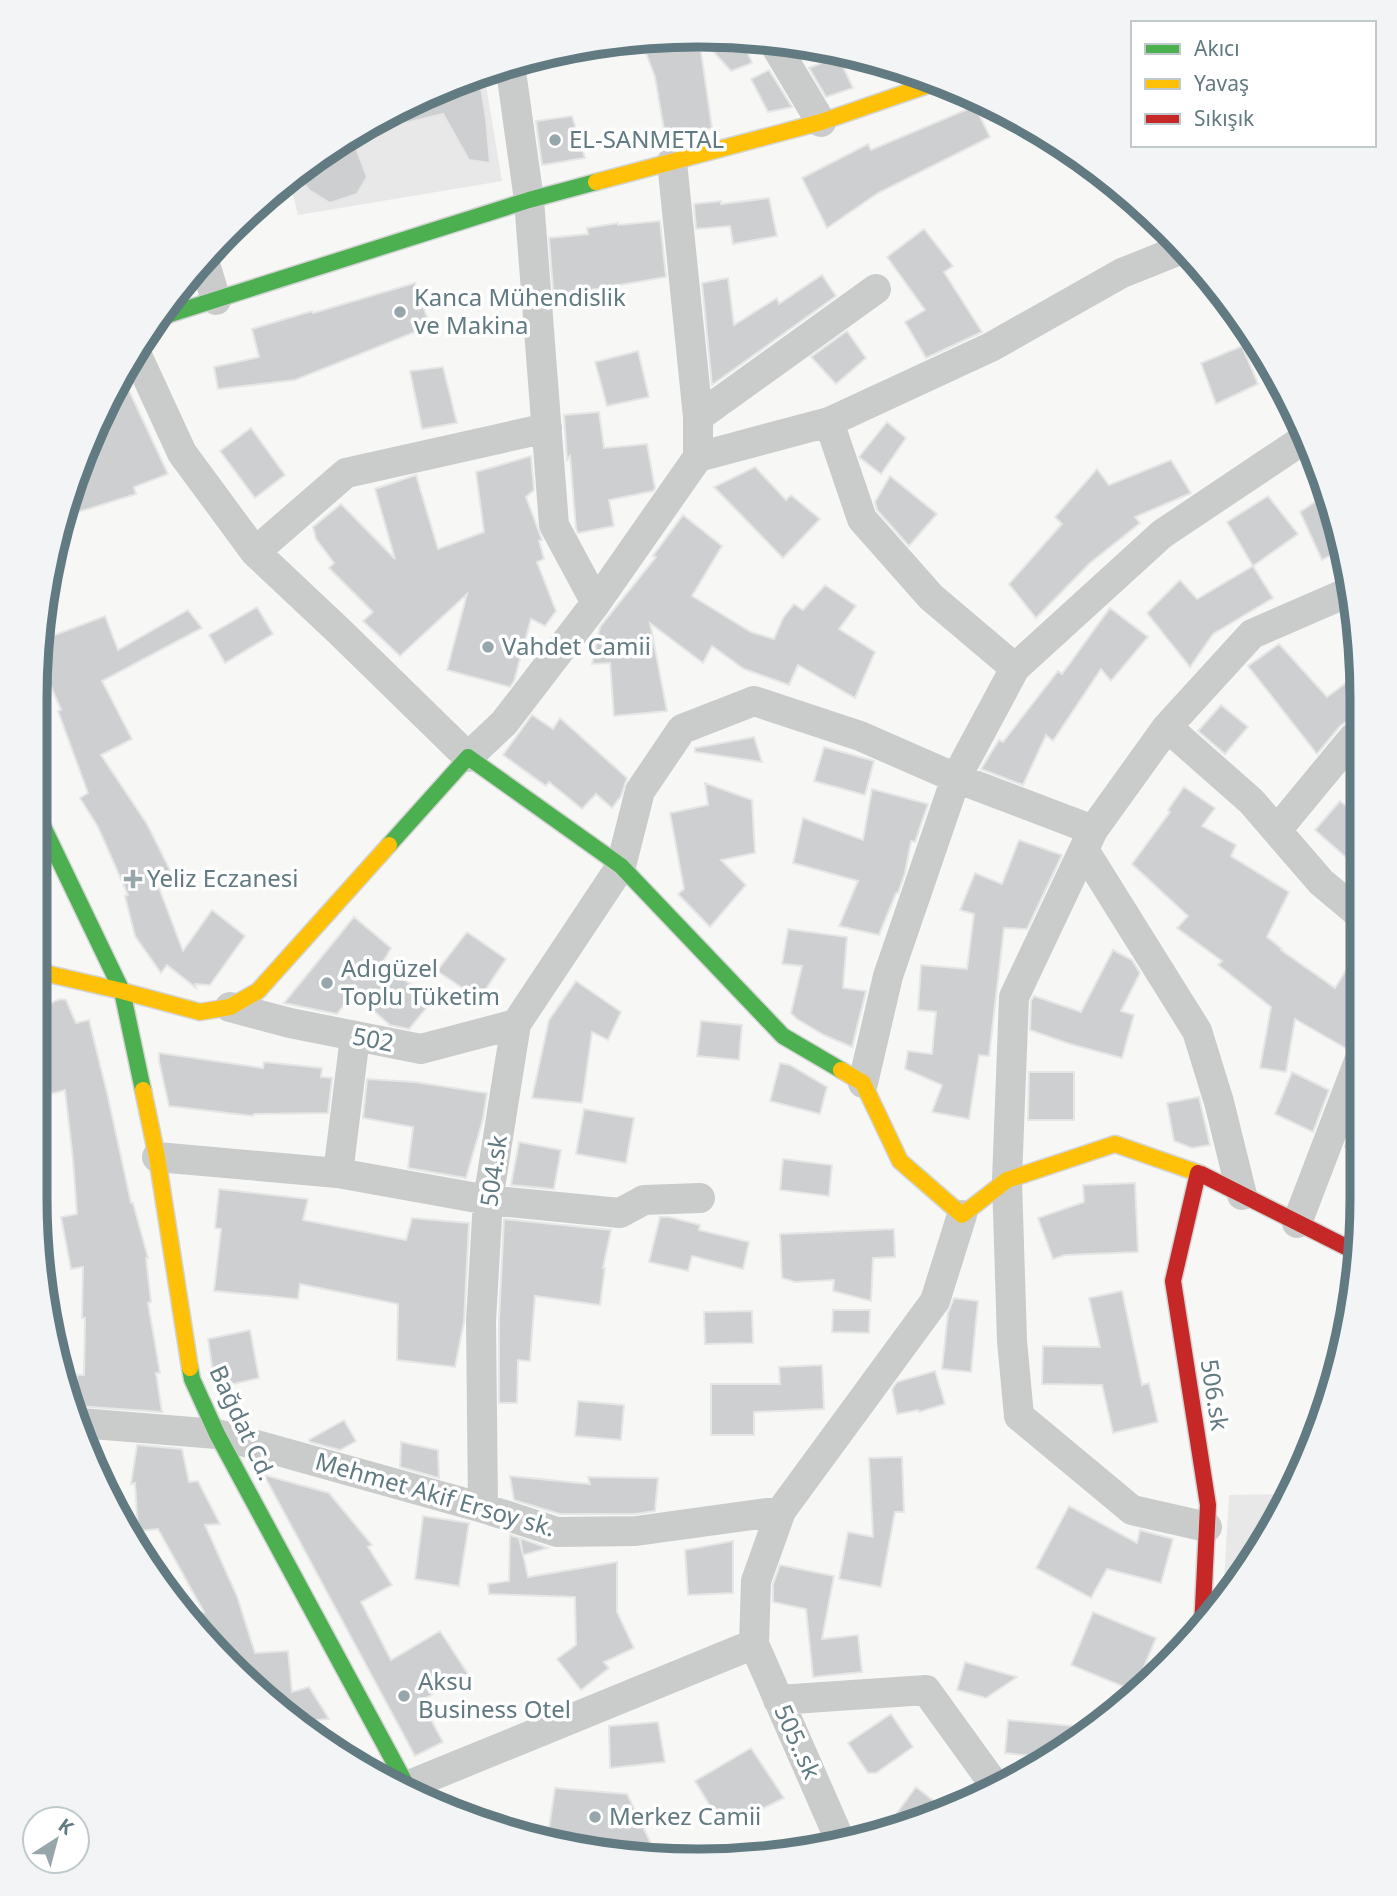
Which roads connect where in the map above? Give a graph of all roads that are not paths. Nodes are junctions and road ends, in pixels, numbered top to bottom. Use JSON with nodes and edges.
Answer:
{"nodes":[{"id":1,"x":780,"y":53,"type":"edge"},
{"id":2,"x":512,"y":75,"type":"edge"},
{"id":3,"x":922,"y":87,"type":"edge"},
{"id":4,"x":821,"y":122,"type":"junction"},
{"id":5,"x":672,"y":162,"type":"junction"},
{"id":6,"x":530,"y":200,"type":"junction"},
{"id":7,"x":1173,"y":253,"type":"edge"},
{"id":8,"x":207,"y":271,"type":"edge"},
{"id":9,"x":876,"y":289,"type":"dead end"},
{"id":10,"x":216,"y":300,"type":"junction"},
{"id":11,"x":174,"y":313,"type":"edge"},
{"id":12,"x":141,"y":363,"type":"edge"},
{"id":13,"x":698,"y":417,"type":"junction"},
{"id":14,"x":829,"y":422,"type":"junction"},
{"id":15,"x":547,"y":428,"type":"junction"},
{"id":16,"x":1298,"y":443,"type":"edge"},
{"id":17,"x":698,"y":457,"type":"junction"},
{"id":18,"x":255,"y":552,"type":"junction"},
{"id":19,"x":1341,"y":595,"type":"edge"},
{"id":20,"x":596,"y":603,"type":"junction"},
{"id":21,"x":1015,"y":668,"type":"junction"},
{"id":22,"x":1167,"y":727,"type":"junction"},
{"id":23,"x":1350,"y":742,"type":"edge"},
{"id":24,"x":468,"y":757,"type":"junction"},
{"id":25,"x":956,"y":778,"type":"junction"},
{"id":26,"x":1277,"y":830,"type":"junction"},
{"id":27,"x":47,"y":835,"type":"edge"},
{"id":28,"x":1088,"y":840,"type":"junction"},
{"id":29,"x":621,"y":866,"type":"junction"},
{"id":30,"x":1350,"y":907,"type":"edge"},
{"id":31,"x":47,"y":974,"type":"edge"},
{"id":32,"x":122,"y":991,"type":"junction"},
{"id":33,"x":230,"y":1007,"type":"junction"},
{"id":34,"x":516,"y":1024,"type":"junction"},
{"id":35,"x":355,"y":1037,"type":"junction"},
{"id":36,"x":863,"y":1083,"type":"junction"},
{"id":37,"x":1350,"y":1085,"type":"edge"},
{"id":38,"x":157,"y":1157,"type":"junction"},
{"id":39,"x":338,"y":1173,"type":"junction"},
{"id":40,"x":1198,"y":1173,"type":"junction"},
{"id":41,"x":1007,"y":1180,"type":"junction"},
{"id":42,"x":1242,"y":1195,"type":"junction"},
{"id":43,"x":700,"y":1198,"type":"dead end"},
{"id":44,"x":488,"y":1200,"type":"junction"},
{"id":45,"x":962,"y":1215,"type":"junction"},
{"id":46,"x":1297,"y":1223,"type":"junction"},
{"id":47,"x":1347,"y":1248,"type":"edge"},
{"id":48,"x":88,"y":1424,"type":"edge"},
{"id":49,"x":217,"y":1434,"type":"junction"},
{"id":50,"x":483,"y":1508,"type":"junction"},
{"id":51,"x":781,"y":1511,"type":"junction"},
{"id":52,"x":1207,"y":1527,"type":"junction"},
{"id":53,"x":1203,"y":1609,"type":"edge"},
{"id":54,"x":754,"y":1644,"type":"junction"},
{"id":55,"x":778,"y":1700,"type":"junction"},
{"id":56,"x":406,"y":1780,"type":"edge"},
{"id":57,"x":991,"y":1780,"type":"edge"},
{"id":58,"x":421,"y":1787,"type":"edge"},
{"id":59,"x":837,"y":1834,"type":"edge"}],
"edges":[{"from":1,"to":4,"type":"street"},
{"from":2,"to":6,"type":"street"},
{"from":3,"to":4,"type":"main road"},
{"from":4,"to":5,"type":"main road"},
{"from":5,"to":6,"type":"main road"},
{"from":5,"to":13,"type":"street"},
{"from":6,"to":10,"type":"main road"},
{"from":6,"to":15,"type":"street"},
{"from":7,"to":14,"type":"street"},
{"from":8,"to":10,"type":"street"},
{"from":9,"to":13,"type":"street"},
{"from":10,"to":11,"type":"main road"},
{"from":12,"to":18,"type":"street"},
{"from":13,"to":17,"type":"street"},
{"from":14,"to":17,"type":"street"},
{"from":14,"to":21,"type":"street"},
{"from":15,"to":18,"type":"street"},
{"from":15,"to":20,"type":"street"},
{"from":16,"to":21,"type":"street"},
{"from":17,"to":20,"type":"street"},
{"from":18,"to":24,"type":"street"},
{"from":19,"to":22,"type":"street"},
{"from":20,"to":24,"type":"street"},
{"from":21,"to":25,"type":"street"},
{"from":22,"to":26,"type":"street"},
{"from":22,"to":28,"type":"street"},
{"from":23,"to":26,"type":"street"},
{"from":24,"to":29,"type":"main road"},
{"from":24,"to":33,"type":"main road"},
{"from":25,"to":28,"type":"street","name":"504.sk"},
{"from":25,"to":29,"type":"street","name":"504.sk"},
{"from":25,"to":36,"type":"street"},
{"from":26,"to":30,"type":"street"},
{"from":27,"to":32,"type":"main road","name":"Bağdat Cd."},
{"from":28,"to":41,"type":"street"},
{"from":28,"to":42,"type":"street"},
{"from":29,"to":34,"type":"street","name":"504.sk"},
{"from":29,"to":36,"type":"main road"},
{"from":31,"to":32,"type":"main road"},
{"from":32,"to":33,"type":"main road"},
{"from":32,"to":38,"type":"main road","name":"Bağdat Cd."},
{"from":33,"to":35,"type":"street","name":"502"},
{"from":34,"to":35,"type":"street","name":"502"},
{"from":34,"to":44,"type":"street","name":"504.sk"},
{"from":35,"to":39,"type":"street"},
{"from":36,"to":45,"type":"main road"},
{"from":37,"to":46,"type":"street"},
{"from":38,"to":39,"type":"street"},
{"from":38,"to":49,"type":"main road","name":"Bağdat Cd."},
{"from":39,"to":44,"type":"street"},
{"from":40,"to":41,"type":"main road"},
{"from":40,"to":42,"type":"main road"},
{"from":40,"to":52,"type":"main road","name":"506.sk"},
{"from":41,"to":45,"type":"main road"},
{"from":41,"to":52,"type":"street"},
{"from":42,"to":46,"type":"main road"},
{"from":43,"to":44,"type":"street"},
{"from":44,"to":50,"type":"street","name":"504.sk"},
{"from":45,"to":51,"type":"street"},
{"from":46,"to":47,"type":"main road"},
{"from":48,"to":49,"type":"street","name":"Mehmet Akif Ersoy sk."},
{"from":49,"to":50,"type":"street","name":"Mehmet Akif Ersoy sk."},
{"from":49,"to":56,"type":"main road","name":"Bağdat Cd."},
{"from":50,"to":51,"type":"street","name":"Mehmet Akif Ersoy sk."},
{"from":51,"to":54,"type":"street"},
{"from":52,"to":53,"type":"main road","name":"506.sk"},
{"from":54,"to":55,"type":"street","name":"505..sk"},
{"from":54,"to":58,"type":"street"},
{"from":55,"to":57,"type":"street"},
{"from":55,"to":59,"type":"street","name":"505..sk"}]}
